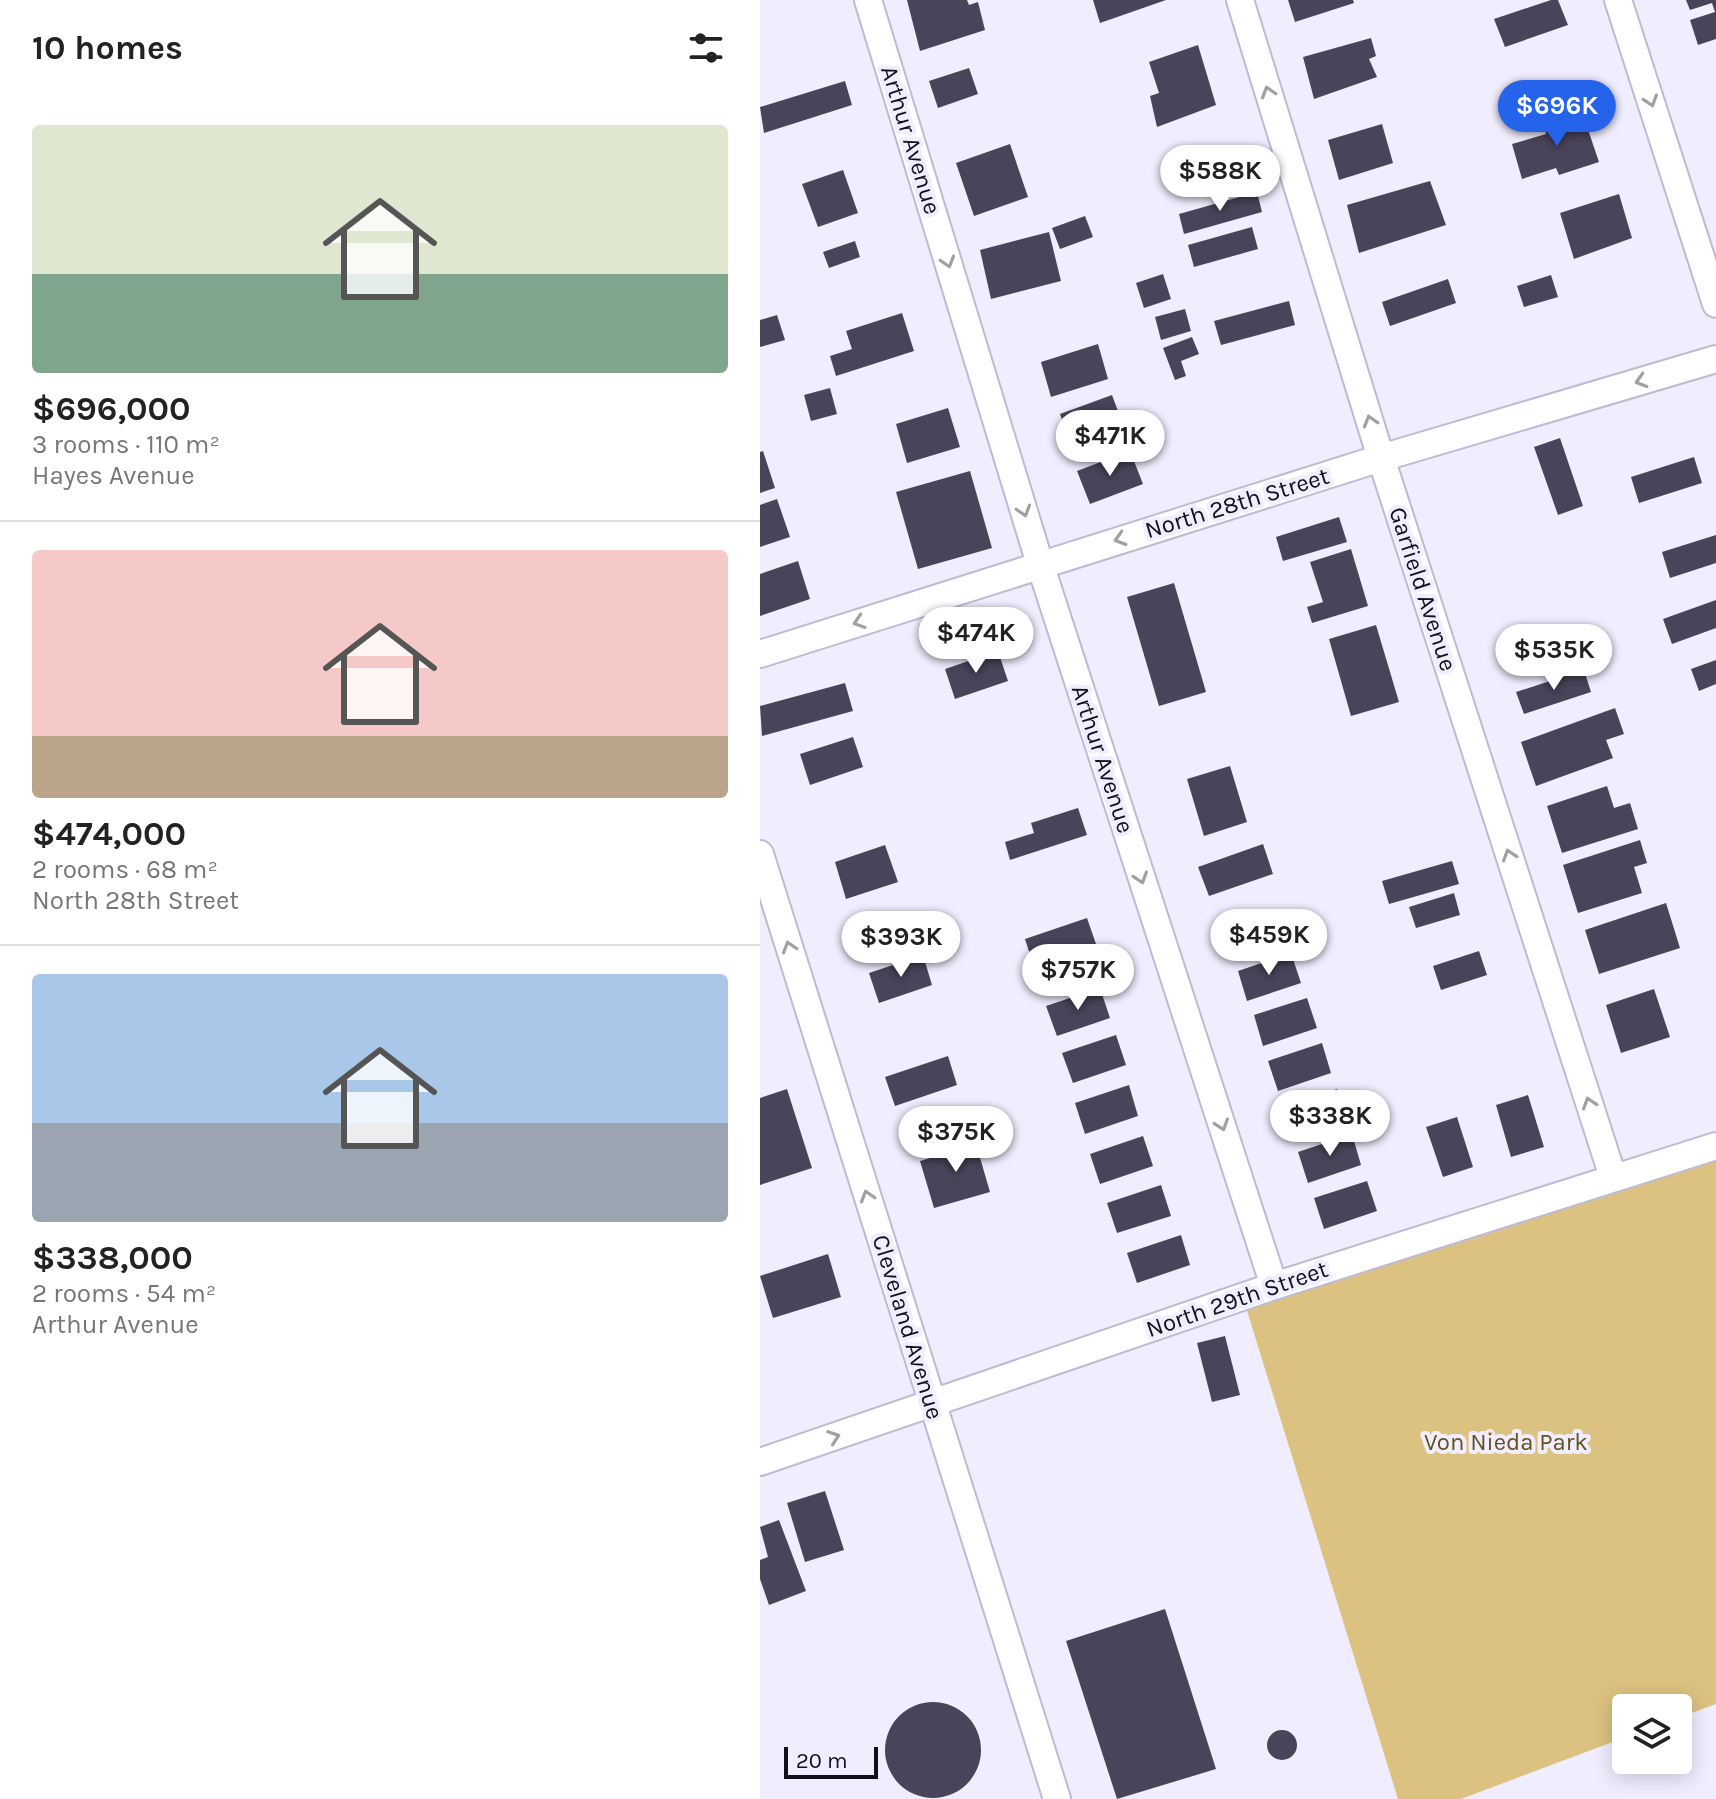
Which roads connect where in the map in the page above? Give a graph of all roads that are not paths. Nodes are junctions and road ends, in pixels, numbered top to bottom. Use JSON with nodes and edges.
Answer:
{"nodes":[{"id":1,"x":868,"y":0,"type":"edge"},
{"id":2,"x":1240,"y":0,"type":"edge"},
{"id":3,"x":1618,"y":0,"type":"edge"},
{"id":4,"x":1716,"y":304,"type":"edge"},
{"id":5,"x":1716,"y":359,"type":"edge"},
{"id":6,"x":1381,"y":458,"type":"junction"},
{"id":7,"x":1040,"y":564,"type":"junction"},
{"id":8,"x":760,"y":654,"type":"edge"},
{"id":9,"x":760,"y":854,"type":"edge"},
{"id":10,"x":1716,"y":1146,"type":"edge"},
{"id":11,"x":1613,"y":1177,"type":"junction"},
{"id":12,"x":1274,"y":1286,"type":"junction"},
{"id":13,"x":931,"y":1404,"type":"junction"},
{"id":14,"x":760,"y":1462,"type":"edge"},
{"id":15,"x":1057,"y":1799,"type":"edge"}],
"edges":[{"from":1,"to":7,"type":"street","name":"Arthur Avenue","one_way":true},
{"from":6,"to":2,"type":"street","name":"Garfield Avenue","one_way":true},
{"from":3,"to":4,"type":"street","one_way":true},
{"from":5,"to":6,"type":"street","name":"North 28th Street","one_way":true},
{"from":6,"to":7,"type":"street","name":"North 28th Street","one_way":true},
{"from":11,"to":6,"type":"street","name":"Garfield Avenue","one_way":true},
{"from":7,"to":8,"type":"street","name":"North 28th Street","one_way":true},
{"from":7,"to":12,"type":"street","name":"Arthur Avenue","one_way":true},
{"from":13,"to":9,"type":"street","name":"Cleveland Avenue","one_way":true},
{"from":10,"to":11,"type":"street","name":"North 29th Street"},
{"from":11,"to":12,"type":"street","name":"North 29th Street"},
{"from":12,"to":13,"type":"street","name":"North 29th Street"},
{"from":14,"to":13,"type":"street","name":"North 29th Street","one_way":true},
{"from":13,"to":15,"type":"street","name":"Cleveland Avenue"}]}
